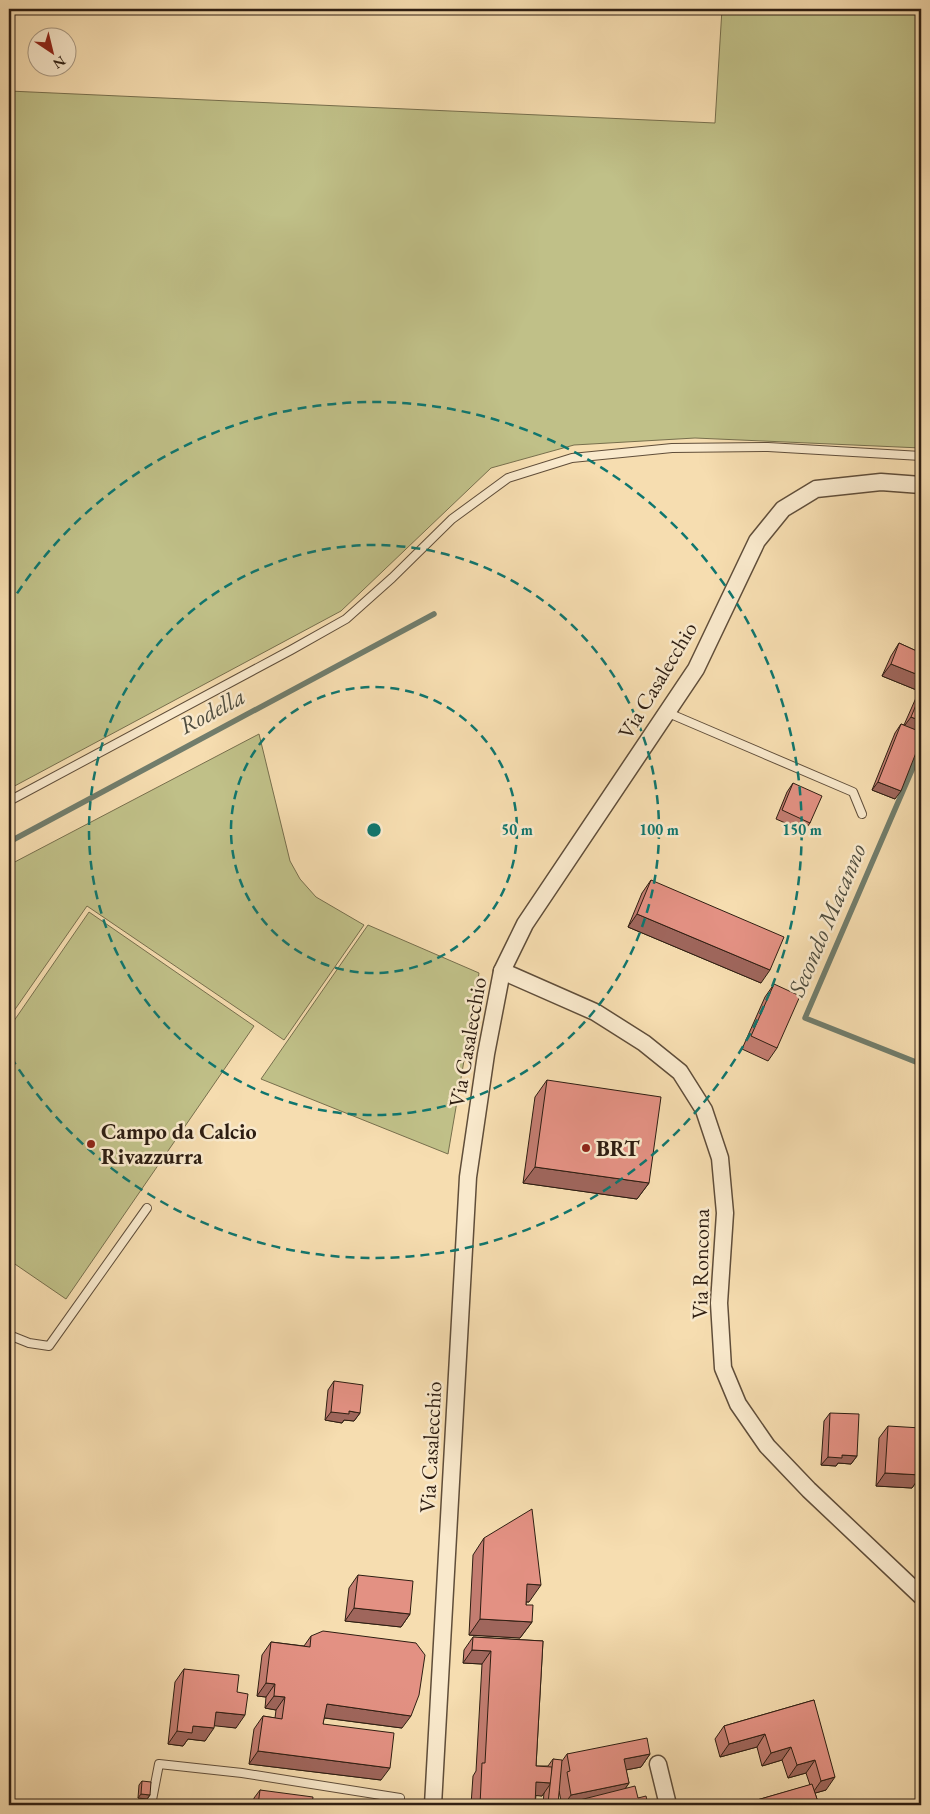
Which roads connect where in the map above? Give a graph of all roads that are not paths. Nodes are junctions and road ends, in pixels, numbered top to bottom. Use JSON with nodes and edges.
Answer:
{"nodes":[{"id":1,"x":921,"y":456,"type":"edge"},
{"id":2,"x":921,"y":485,"type":"edge"},
{"id":3,"x":666,"y":712,"type":"junction"},
{"id":4,"x":9,"y":801,"type":"edge"},
{"id":5,"x":862,"y":814,"type":"dead end"},
{"id":6,"x":502,"y":971,"type":"junction"},
{"id":7,"x":147,"y":1208,"type":"dead end"},
{"id":8,"x":9,"y":1335,"type":"edge"},
{"id":9,"x":921,"y":1596,"type":"edge"},
{"id":10,"x":658,"y":1764,"type":"dead end"},
{"id":11,"x":400,"y":1798,"type":"dead end"},
{"id":12,"x":151,"y":1805,"type":"edge"},
{"id":13,"x":433,"y":1805,"type":"edge"},
{"id":14,"x":668,"y":1805,"type":"edge"}],
"edges":[{"from":1,"to":4,"type":"lane"},
{"from":2,"to":3,"type":"street","name":"Via Casalecchio"},
{"from":3,"to":5,"type":"lane"},
{"from":3,"to":6,"type":"street","name":"Via Casalecchio"},
{"from":6,"to":9,"type":"street","name":"Via Roncona"},
{"from":6,"to":13,"type":"street","name":"Via Casalecchio"},
{"from":7,"to":8,"type":"lane"},
{"from":10,"to":14,"type":"street"},
{"from":11,"to":12,"type":"lane"}]}
